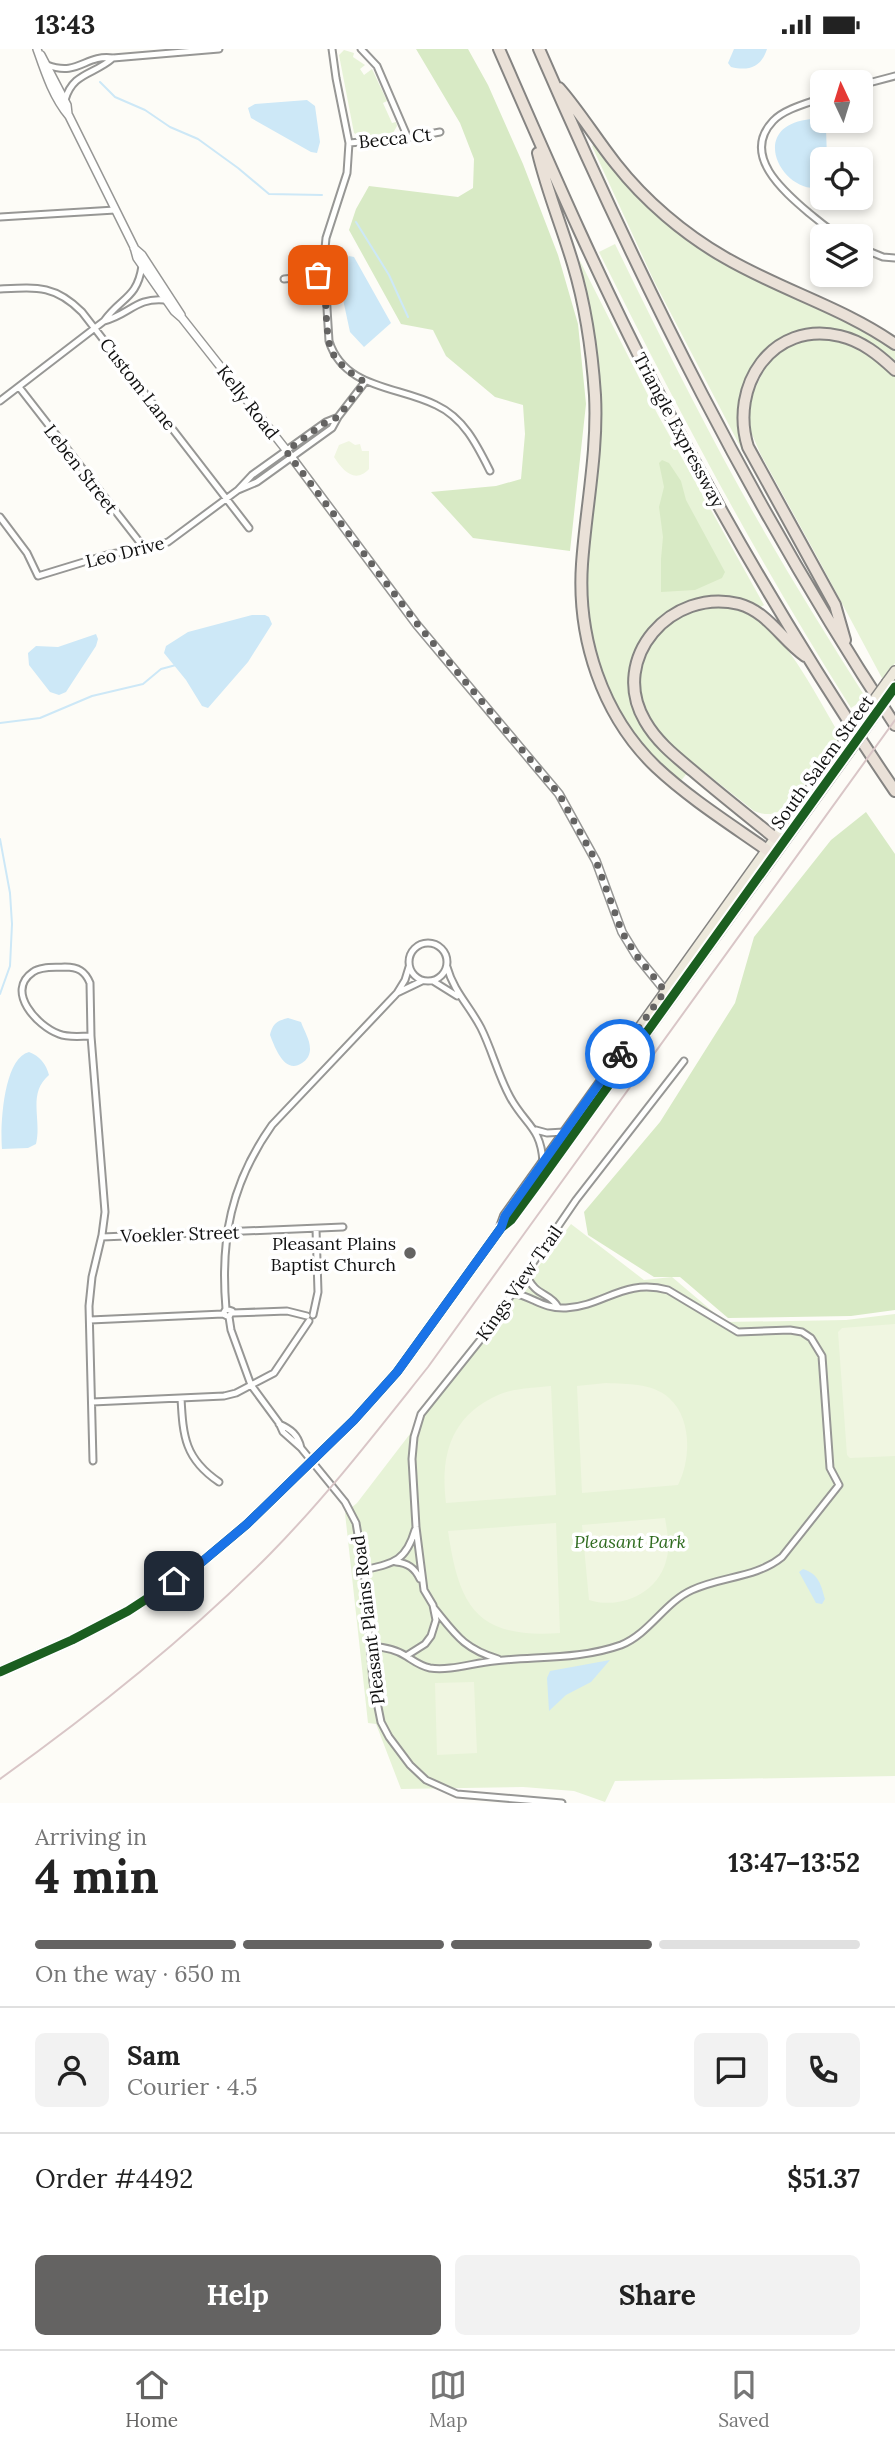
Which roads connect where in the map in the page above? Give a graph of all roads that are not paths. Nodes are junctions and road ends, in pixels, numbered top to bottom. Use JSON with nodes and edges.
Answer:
{"nodes":[{"id":1,"x":219,"y":49,"type":"edge"},
{"id":2,"x":332,"y":49,"type":"edge"},
{"id":3,"x":361,"y":49,"type":"edge"},
{"id":4,"x":499,"y":49,"type":"edge"},
{"id":5,"x":539,"y":49,"type":"edge"},
{"id":6,"x":37,"y":50,"type":"edge"},
{"id":7,"x":113,"y":58,"type":"junction"},
{"id":8,"x":47,"y":65,"type":"junction"},
{"id":9,"x":895,"y":76,"type":"edge"},
{"id":10,"x":553,"y":81,"type":"junction"},
{"id":11,"x":873,"y":82,"type":"edge"},
{"id":12,"x":65,"y":102,"type":"junction"},
{"id":13,"x":810,"y":103,"type":"edge"},
{"id":14,"x":69,"y":116,"type":"junction"},
{"id":15,"x":533,"y":126,"type":"junction"},
{"id":16,"x":440,"y":132,"type":"dead end"},
{"id":17,"x":408,"y":138,"type":"junction"},
{"id":18,"x":349,"y":143,"type":"junction"},
{"id":19,"x":115,"y":210,"type":"junction"},
{"id":20,"x":0,"y":217,"type":"edge"},
{"id":21,"x":824,"y":224,"type":"edge"},
{"id":22,"x":134,"y":247,"type":"junction"},
{"id":23,"x":873,"y":253,"type":"edge"},
{"id":24,"x":895,"y":258,"type":"edge"},
{"id":25,"x":142,"y":266,"type":"junction"},
{"id":26,"x":325,"y":275,"type":"junction"},
{"id":27,"x":284,"y":279,"type":"dead end"},
{"id":28,"x":0,"y":289,"type":"edge"},
{"id":29,"x":165,"y":300,"type":"junction"},
{"id":30,"x":182,"y":318,"type":"junction"},
{"id":31,"x":104,"y":321,"type":"junction"},
{"id":32,"x":93,"y":328,"type":"junction"},
{"id":33,"x":895,"y":344,"type":"edge"},
{"id":34,"x":895,"y":370,"type":"edge"},
{"id":35,"x":365,"y":382,"type":"junction"},
{"id":36,"x":19,"y":387,"type":"junction"},
{"id":37,"x":0,"y":401,"type":"edge"},
{"id":38,"x":338,"y":417,"type":"junction"},
{"id":39,"x":286,"y":451,"type":"junction"},
{"id":40,"x":292,"y":458,"type":"junction"},
{"id":41,"x":490,"y":471,"type":"dead end"},
{"id":42,"x":239,"y":490,"type":"junction"},
{"id":43,"x":227,"y":499,"type":"junction"},
{"id":44,"x":0,"y":517,"type":"edge"},
{"id":45,"x":249,"y":527,"type":"dead end"},
{"id":46,"x":145,"y":549,"type":"junction"},
{"id":47,"x":849,"y":653,"type":"junction"},
{"id":48,"x":813,"y":661,"type":"junction"},
{"id":49,"x":895,"y":671,"type":"edge"},
{"id":50,"x":891,"y":687,"type":"edge"},
{"id":51,"x":895,"y":725,"type":"edge"},
{"id":52,"x":895,"y":791,"type":"edge"},
{"id":53,"x":779,"y":841,"type":"junction"},
{"id":54,"x":771,"y":852,"type":"junction"},
{"id":55,"x":409,"y":967,"type":"junction"},
{"id":56,"x":447,"y":967,"type":"junction"},
{"id":57,"x":422,"y":981,"type":"junction"},
{"id":58,"x":433,"y":981,"type":"junction"},
{"id":59,"x":397,"y":993,"type":"junction"},
{"id":60,"x":668,"y":995,"type":"junction"},
{"id":61,"x":460,"y":997,"type":"junction"},
{"id":62,"x":91,"y":1036,"type":"junction"},
{"id":63,"x":684,"y":1061,"type":"dead end"},
{"id":64,"x":536,"y":1130,"type":"junction"},
{"id":65,"x":564,"y":1132,"type":"junction"},
{"id":66,"x":542,"y":1162,"type":"junction"},
{"id":67,"x":343,"y":1227,"type":"dead end"},
{"id":68,"x":501,"y":1228,"type":"junction"},
{"id":69,"x":317,"y":1229,"type":"junction"},
{"id":70,"x":228,"y":1233,"type":"junction"},
{"id":71,"x":102,"y":1237,"type":"junction"},
{"id":72,"x":526,"y":1274,"type":"junction"},
{"id":73,"x":513,"y":1293,"type":"junction"},
{"id":74,"x":558,"y":1307,"type":"junction"},
{"id":75,"x":228,"y":1313,"type":"junction"},
{"id":76,"x":310,"y":1317,"type":"junction"},
{"id":77,"x":90,"y":1320,"type":"junction"},
{"id":78,"x":251,"y":1385,"type":"junction"},
{"id":79,"x":181,"y":1398,"type":"junction"},
{"id":80,"x":92,"y":1402,"type":"junction"},
{"id":81,"x":93,"y":1461,"type":"dead end"},
{"id":82,"x":312,"y":1461,"type":"junction"},
{"id":83,"x":219,"y":1482,"type":"dead end"},
{"id":84,"x":416,"y":1527,"type":"junction"},
{"id":85,"x":396,"y":1562,"type":"junction"},
{"id":86,"x":364,"y":1570,"type":"junction"},
{"id":87,"x":423,"y":1585,"type":"junction"},
{"id":88,"x":433,"y":1607,"type":"junction"},
{"id":89,"x":370,"y":1646,"type":"junction"},
{"id":90,"x":406,"y":1656,"type":"junction"},
{"id":91,"x":501,"y":1660,"type":"junction"},
{"id":92,"x":0,"y":1672,"type":"edge"},
{"id":93,"x":562,"y":1803,"type":"edge"}],
"edges":[{"from":1,"to":7,"type":"street"},
{"from":2,"to":18,"type":"street"},
{"from":3,"to":17,"type":"street"},
{"from":4,"to":15,"type":"highway","name":"Triangle Expressway"},
{"from":5,"to":10,"type":"highway","name":"Triangle Expressway"},
{"from":6,"to":8,"type":"street","name":"Kelly Road"},
{"from":6,"to":14,"type":"street","name":"Kelly Road"},
{"from":7,"to":8,"type":"street"},
{"from":7,"to":12,"type":"street"},
{"from":8,"to":12,"type":"street","name":"Kelly Road"},
{"from":9,"to":11,"type":"street"},
{"from":10,"to":33,"type":"highway"},
{"from":10,"to":47,"type":"highway","name":"Triangle Expressway"},
{"from":12,"to":14,"type":"street","name":"Kelly Road"},
{"from":13,"to":21,"type":"street"},
{"from":14,"to":19,"type":"street","name":"Kelly Road"},
{"from":15,"to":48,"type":"highway","name":"Triangle Expressway"},
{"from":15,"to":54,"type":"highway"},
{"from":16,"to":17,"type":"street","name":"Becca Ct"},
{"from":17,"to":18,"type":"street","name":"Becca Ct"},
{"from":18,"to":26,"type":"street"},
{"from":19,"to":20,"type":"street"},
{"from":19,"to":22,"type":"street","name":"Kelly Road"},
{"from":22,"to":25,"type":"street","name":"Kelly Road"},
{"from":22,"to":30,"type":"street","name":"Kelly Road"},
{"from":23,"to":24,"type":"street"},
{"from":25,"to":29,"type":"street","name":"Kelly Road"},
{"from":25,"to":31,"type":"street"},
{"from":26,"to":27,"type":"street"},
{"from":26,"to":35,"type":"street"},
{"from":28,"to":32,"type":"street","name":"Custom Lane"},
{"from":29,"to":30,"type":"street","name":"Kelly Road"},
{"from":29,"to":31,"type":"street"},
{"from":30,"to":39,"type":"street","name":"Kelly Road"},
{"from":31,"to":32,"type":"street"},
{"from":32,"to":36,"type":"street"},
{"from":32,"to":43,"type":"street","name":"Custom Lane"},
{"from":34,"to":47,"type":"highway"},
{"from":35,"to":38,"type":"street","name":"Leo Drive"},
{"from":35,"to":41,"type":"street"},
{"from":36,"to":37,"type":"street"},
{"from":36,"to":46,"type":"street","name":"Leben Street"},
{"from":38,"to":39,"type":"street","name":"Leo Drive"},
{"from":38,"to":40,"type":"street","name":"Leo Drive"},
{"from":39,"to":40,"type":"street","name":"Kelly Road"},
{"from":39,"to":42,"type":"street","name":"Leo Drive"},
{"from":40,"to":42,"type":"street","name":"Leo Drive"},
{"from":40,"to":60,"type":"street","name":"Kelly Road"},
{"from":42,"to":43,"type":"street","name":"Leo Drive"},
{"from":43,"to":45,"type":"street","name":"Custom Lane"},
{"from":43,"to":46,"type":"street","name":"Leo Drive"},
{"from":44,"to":46,"type":"street","name":"Leo Drive"},
{"from":47,"to":51,"type":"highway","name":"Triangle Expressway"},
{"from":48,"to":52,"type":"highway","name":"Triangle Expressway"},
{"from":48,"to":53,"type":"highway"},
{"from":49,"to":50,"type":"main road","name":"South Salem Street"},
{"from":50,"to":53,"type":"main road","name":"South Salem Street","bridge":true},
{"from":53,"to":54,"type":"main road","name":"South Salem Street"},
{"from":54,"to":60,"type":"main road","name":"South Salem Street"},
{"from":55,"to":56,"type":"street"},
{"from":55,"to":57,"type":"street"},
{"from":55,"to":59,"type":"street","name":"Pleasant Plains Road"},
{"from":56,"to":58,"type":"street"},
{"from":56,"to":61,"type":"street"},
{"from":57,"to":58,"type":"street"},
{"from":57,"to":59,"type":"street","name":"Pleasant Plains Road"},
{"from":58,"to":61,"type":"street"},
{"from":59,"to":70,"type":"street","name":"Pleasant Plains Road"},
{"from":60,"to":65,"type":"main road"},
{"from":60,"to":68,"type":"main road"},
{"from":61,"to":64,"type":"street"},
{"from":62,"to":62,"type":"street"},
{"from":62,"to":71,"type":"street"},
{"from":63,"to":72,"type":"street","name":"Kings View Trail"},
{"from":64,"to":65,"type":"street"},
{"from":64,"to":66,"type":"street"},
{"from":65,"to":66,"type":"main road"},
{"from":66,"to":68,"type":"main road"},
{"from":67,"to":69,"type":"street","name":"Voekler Street"},
{"from":68,"to":82,"type":"main road"},
{"from":69,"to":70,"type":"street","name":"Voekler Street"},
{"from":69,"to":76,"type":"street"},
{"from":70,"to":71,"type":"street","name":"Voekler Street"},
{"from":70,"to":75,"type":"street","name":"Pleasant Plains Road"},
{"from":71,"to":77,"type":"street"},
{"from":72,"to":73,"type":"street","name":"Kings View Trail"},
{"from":72,"to":74,"type":"street"},
{"from":73,"to":74,"type":"street"},
{"from":73,"to":84,"type":"street","name":"Kings View Trail"},
{"from":74,"to":91,"type":"street"},
{"from":75,"to":76,"type":"street"},
{"from":75,"to":77,"type":"street"},
{"from":75,"to":78,"type":"street","name":"Pleasant Plains Road"},
{"from":76,"to":78,"type":"street"},
{"from":77,"to":80,"type":"street"},
{"from":78,"to":79,"type":"street"},
{"from":78,"to":82,"type":"street","name":"Pleasant Plains Road"},
{"from":79,"to":80,"type":"street"},
{"from":79,"to":83,"type":"street"},
{"from":80,"to":81,"type":"street"},
{"from":82,"to":86,"type":"street","name":"Pleasant Plains Road"},
{"from":82,"to":92,"type":"main road"},
{"from":84,"to":85,"type":"street"},
{"from":84,"to":87,"type":"street","name":"Kings View Trail"},
{"from":85,"to":86,"type":"street"},
{"from":85,"to":87,"type":"street","name":"Kings View Trail"},
{"from":86,"to":89,"type":"street","name":"Pleasant Plains Road"},
{"from":87,"to":88,"type":"street","name":"Kings View Trail"},
{"from":88,"to":90,"type":"street"},
{"from":88,"to":91,"type":"street","name":"Kings View Trail"},
{"from":89,"to":90,"type":"street"},
{"from":89,"to":93,"type":"street","name":"Pleasant Plains Road"},
{"from":90,"to":91,"type":"street"}]}
